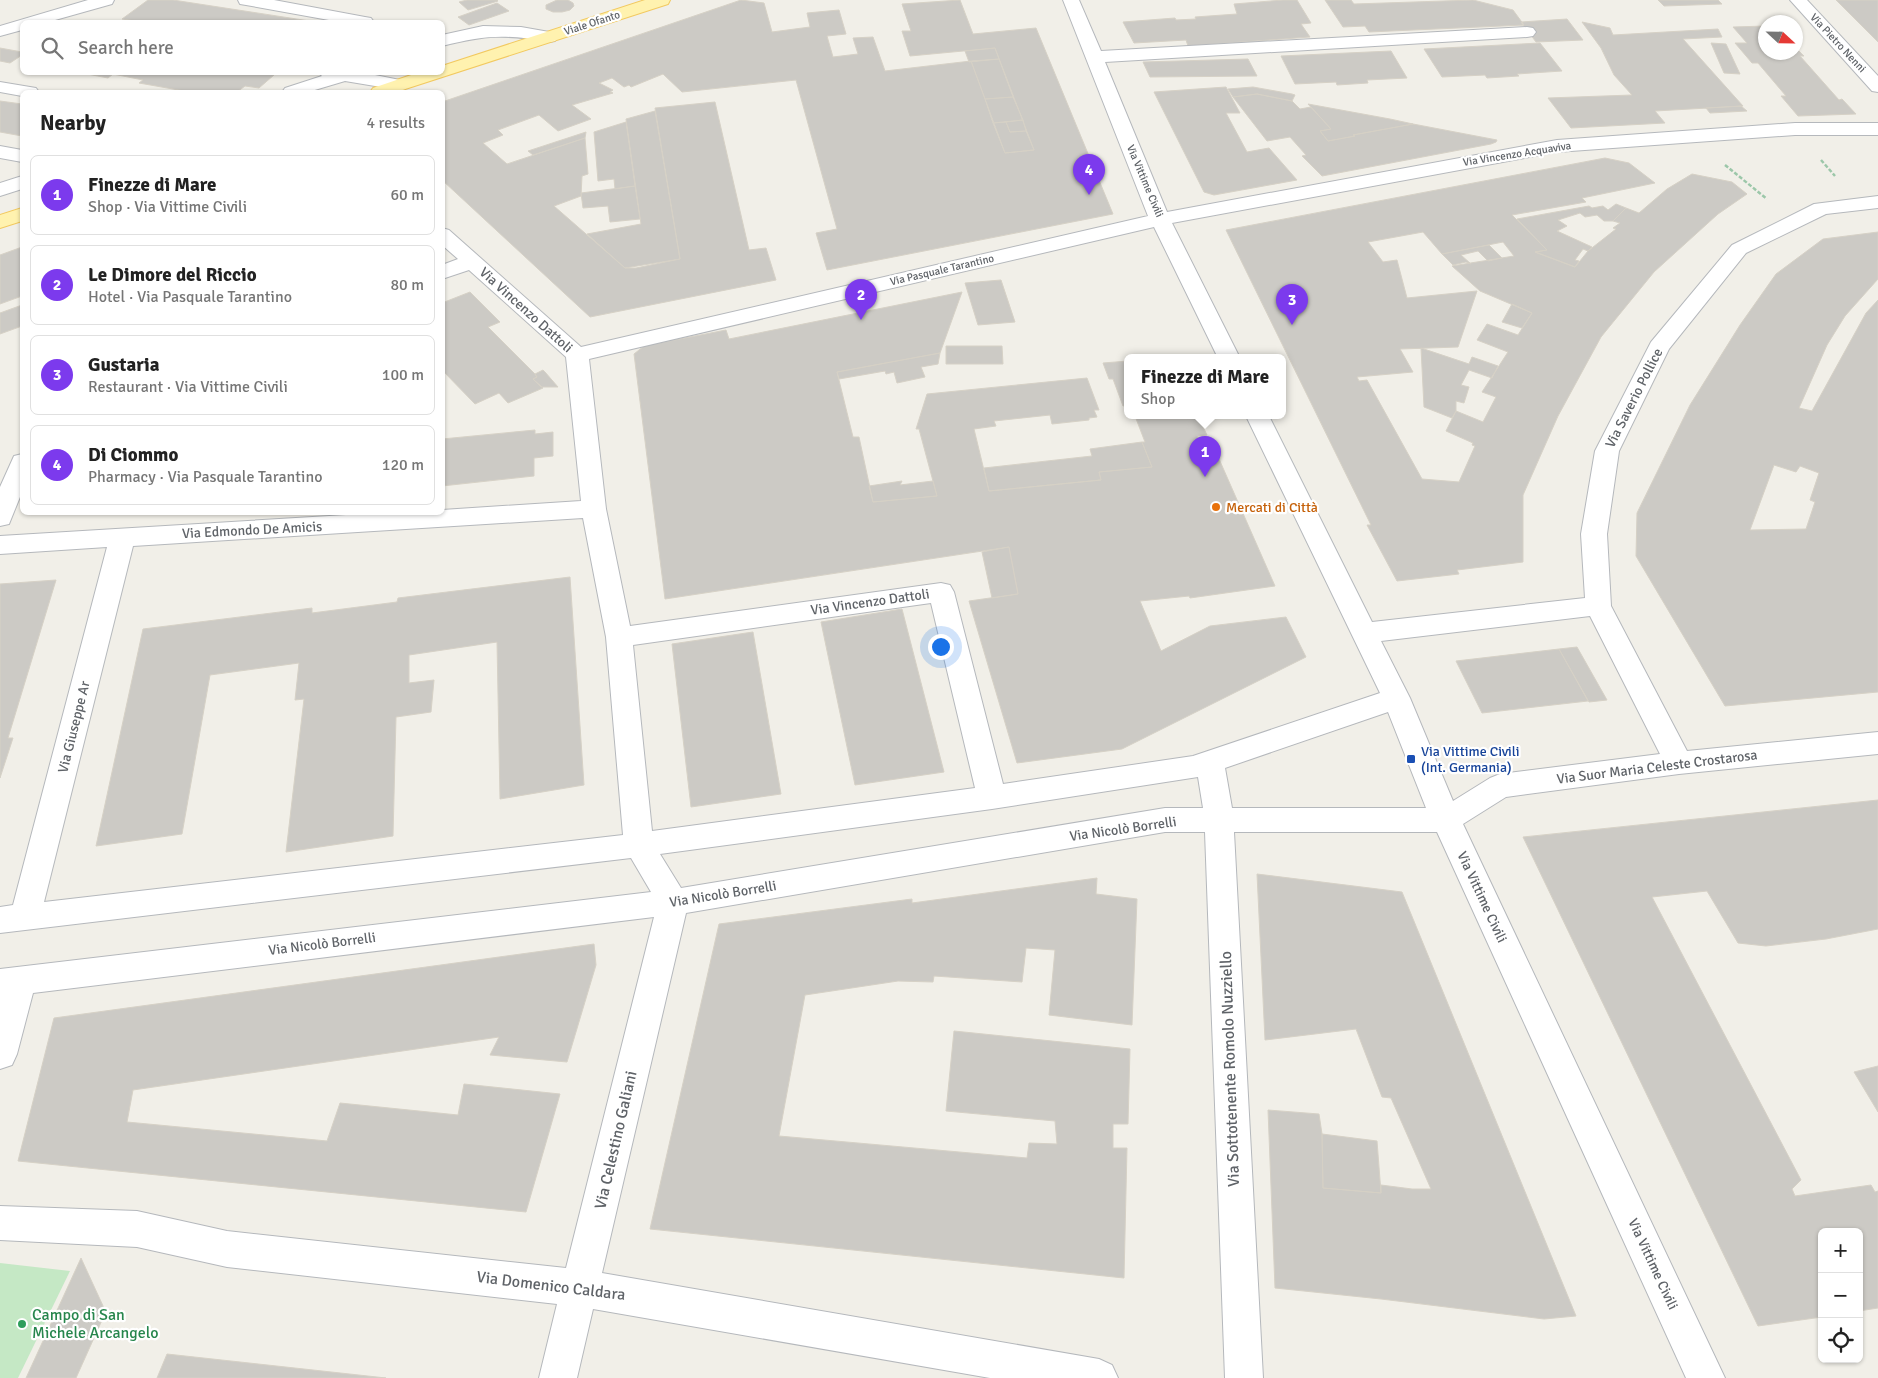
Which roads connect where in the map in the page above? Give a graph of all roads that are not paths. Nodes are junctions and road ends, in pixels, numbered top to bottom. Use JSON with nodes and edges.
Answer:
{"nodes":[{"id":1,"x":106,"y":0,"type":"edge"},
{"id":2,"x":246,"y":0,"type":"edge"},
{"id":3,"x":662,"y":0,"type":"edge"},
{"id":4,"x":1071,"y":0,"type":"edge"},
{"id":5,"x":1798,"y":0,"type":"edge"},
{"id":6,"x":279,"y":3,"type":"edge"},
{"id":7,"x":57,"y":13,"type":"edge"},
{"id":8,"x":37,"y":20,"type":"edge"},
{"id":9,"x":356,"y":20,"type":"edge"},
{"id":10,"x":20,"y":26,"type":"edge"},
{"id":11,"x":0,"y":31,"type":"edge"},
{"id":12,"x":1527,"y":32,"type":"dead end"},
{"id":13,"x":550,"y":37,"type":"junction"},
{"id":14,"x":445,"y":39,"type":"edge"},
{"id":15,"x":513,"y":49,"type":"junction"},
{"id":16,"x":1094,"y":57,"type":"junction"},
{"id":17,"x":445,"y":71,"type":"edge"},
{"id":18,"x":335,"y":75,"type":"edge"},
{"id":19,"x":350,"y":75,"type":"edge"},
{"id":20,"x":432,"y":75,"type":"edge"},
{"id":21,"x":400,"y":85,"type":"junction"},
{"id":22,"x":0,"y":87,"type":"edge"},
{"id":23,"x":1878,"y":87,"type":"edge"},
{"id":24,"x":20,"y":90,"type":"edge"},
{"id":25,"x":296,"y":90,"type":"edge"},
{"id":26,"x":385,"y":90,"type":"edge"},
{"id":27,"x":1878,"y":129,"type":"edge"},
{"id":28,"x":0,"y":152,"type":"edge"},
{"id":29,"x":20,"y":156,"type":"edge"},
{"id":30,"x":20,"y":183,"type":"edge"},
{"id":31,"x":0,"y":190,"type":"edge"},
{"id":32,"x":1868,"y":203,"type":"edge"},
{"id":33,"x":20,"y":215,"type":"edge"},
{"id":34,"x":1160,"y":219,"type":"junction"},
{"id":35,"x":0,"y":222,"type":"edge"},
{"id":36,"x":445,"y":237,"type":"edge"},
{"id":37,"x":472,"y":261,"type":"junction"},
{"id":38,"x":445,"y":272,"type":"edge"},
{"id":39,"x":1227,"y":354,"type":"edge"},
{"id":40,"x":577,"y":355,"type":"junction"},
{"id":41,"x":1258,"y":419,"type":"edge"},
{"id":42,"x":20,"y":467,"type":"edge"},
{"id":43,"x":594,"y":509,"type":"junction"},
{"id":44,"x":0,"y":518,"type":"edge"},
{"id":45,"x":122,"y":538,"type":"junction"},
{"id":46,"x":0,"y":546,"type":"edge"},
{"id":47,"x":1598,"y":606,"type":"junction"},
{"id":48,"x":1363,"y":633,"type":"junction"},
{"id":49,"x":618,"y":637,"type":"junction"},
{"id":50,"x":1396,"y":698,"type":"junction"},
{"id":51,"x":1878,"y":743,"type":"edge"},
{"id":52,"x":1210,"y":761,"type":"junction"},
{"id":53,"x":1679,"y":763,"type":"junction"},
{"id":54,"x":992,"y":797,"type":"junction"},
{"id":55,"x":1219,"y":819,"type":"junction"},
{"id":56,"x":1446,"y":820,"type":"junction"},
{"id":57,"x":639,"y":845,"type":"junction"},
{"id":58,"x":673,"y":902,"type":"junction"},
{"id":59,"x":13,"y":918,"type":"edge"},
{"id":60,"x":10,"y":982,"type":"edge"},
{"id":61,"x":0,"y":1054,"type":"edge"},
{"id":62,"x":0,"y":1223,"type":"edge"},
{"id":63,"x":580,"y":1288,"type":"junction"},
{"id":64,"x":558,"y":1378,"type":"edge"},
{"id":65,"x":1099,"y":1378,"type":"edge"},
{"id":66,"x":1244,"y":1378,"type":"edge"},
{"id":67,"x":1706,"y":1378,"type":"edge"}],
"edges":[{"from":1,"to":7,"type":"street"},
{"from":2,"to":6,"type":"street"},
{"from":3,"to":13,"type":"main road","name":"Viale Ofanto"},
{"from":4,"to":16,"type":"street","name":"Via Vittime Civili"},
{"from":5,"to":23,"type":"street","name":"Via Pietro Nenni"},
{"from":6,"to":9,"type":"street"},
{"from":7,"to":8,"type":"street"},
{"from":10,"to":11,"type":"street"},
{"from":12,"to":16,"type":"street"},
{"from":13,"to":14,"type":"street","name":"Viale Ofanto"},
{"from":13,"to":15,"type":"main road","name":"Viale Ofanto"},
{"from":14,"to":15,"type":"street"},
{"from":15,"to":17,"type":"main road","name":"Viale Ofanto"},
{"from":16,"to":34,"type":"street","name":"Via Vittime Civili"},
{"from":18,"to":25,"type":"street"},
{"from":19,"to":21,"type":"street"},
{"from":20,"to":21,"type":"main road","name":"Viale Ofanto"},
{"from":21,"to":26,"type":"main road","name":"Viale Ofanto"},
{"from":22,"to":24,"type":"street"},
{"from":27,"to":34,"type":"street","name":"Via Vincenzo Acquaviva"},
{"from":28,"to":29,"type":"street"},
{"from":30,"to":31,"type":"street"},
{"from":32,"to":47,"type":"street","name":"Via Saverio Pollice"},
{"from":33,"to":35,"type":"main road"},
{"from":34,"to":39,"type":"street","name":"Via Vittime Civili"},
{"from":34,"to":40,"type":"street","name":"Via Pasquale Tarantino"},
{"from":36,"to":37,"type":"street","name":"Via Vincenzo Dattoli"},
{"from":37,"to":38,"type":"street"},
{"from":37,"to":40,"type":"street","name":"Via Vincenzo Dattoli"},
{"from":40,"to":43,"type":"street","name":"Via Vincenzo Dattoli"},
{"from":41,"to":48,"type":"street","name":"Via Vittime Civili"},
{"from":42,"to":44,"type":"street"},
{"from":43,"to":45,"type":"street","name":"Via Edmondo De Amicis"},
{"from":43,"to":49,"type":"street","name":"Via Vincenzo Dattoli"},
{"from":45,"to":46,"type":"street","name":"Via Edmondo De Amicis"},
{"from":45,"to":59,"type":"street","name":"Via Giuseppe Ar"},
{"from":47,"to":48,"type":"street"},
{"from":47,"to":53,"type":"street"},
{"from":48,"to":50,"type":"street","name":"Via Vittime Civili"},
{"from":49,"to":54,"type":"street","name":"Via Vincenzo Dattoli"},
{"from":49,"to":57,"type":"street","name":"Via Vincenzo Dattoli"},
{"from":50,"to":52,"type":"street"},
{"from":50,"to":56,"type":"street","name":"Via Vittime Civili"},
{"from":51,"to":53,"type":"street","name":"Via Suor Maria Celeste Crostarosa"},
{"from":52,"to":54,"type":"street"},
{"from":52,"to":55,"type":"street","name":"Via Sottotenente Romolo Nuzziello"},
{"from":53,"to":56,"type":"street","name":"Via Suor Maria Celeste Crostarosa"},
{"from":54,"to":57,"type":"street"},
{"from":55,"to":56,"type":"street","name":"Via Nicolò Borrelli"},
{"from":55,"to":58,"type":"street","name":"Via Nicolò Borrelli"},
{"from":55,"to":66,"type":"street","name":"Via Sottotenente Romolo Nuzziello"},
{"from":56,"to":67,"type":"street","name":"Via Vittime Civili"},
{"from":57,"to":58,"type":"street","name":"Via Vincenzo Dattoli"},
{"from":57,"to":59,"type":"street"},
{"from":58,"to":60,"type":"street","name":"Via Nicolò Borrelli"},
{"from":58,"to":63,"type":"street","name":"Via Celestino Galiani"},
{"from":60,"to":61,"type":"street"},
{"from":62,"to":63,"type":"street","name":"Via Domenico Caldara"},
{"from":63,"to":64,"type":"street","name":"Via Celestino Galiani"},
{"from":63,"to":65,"type":"street","name":"Via Domenico Caldara"}]}
